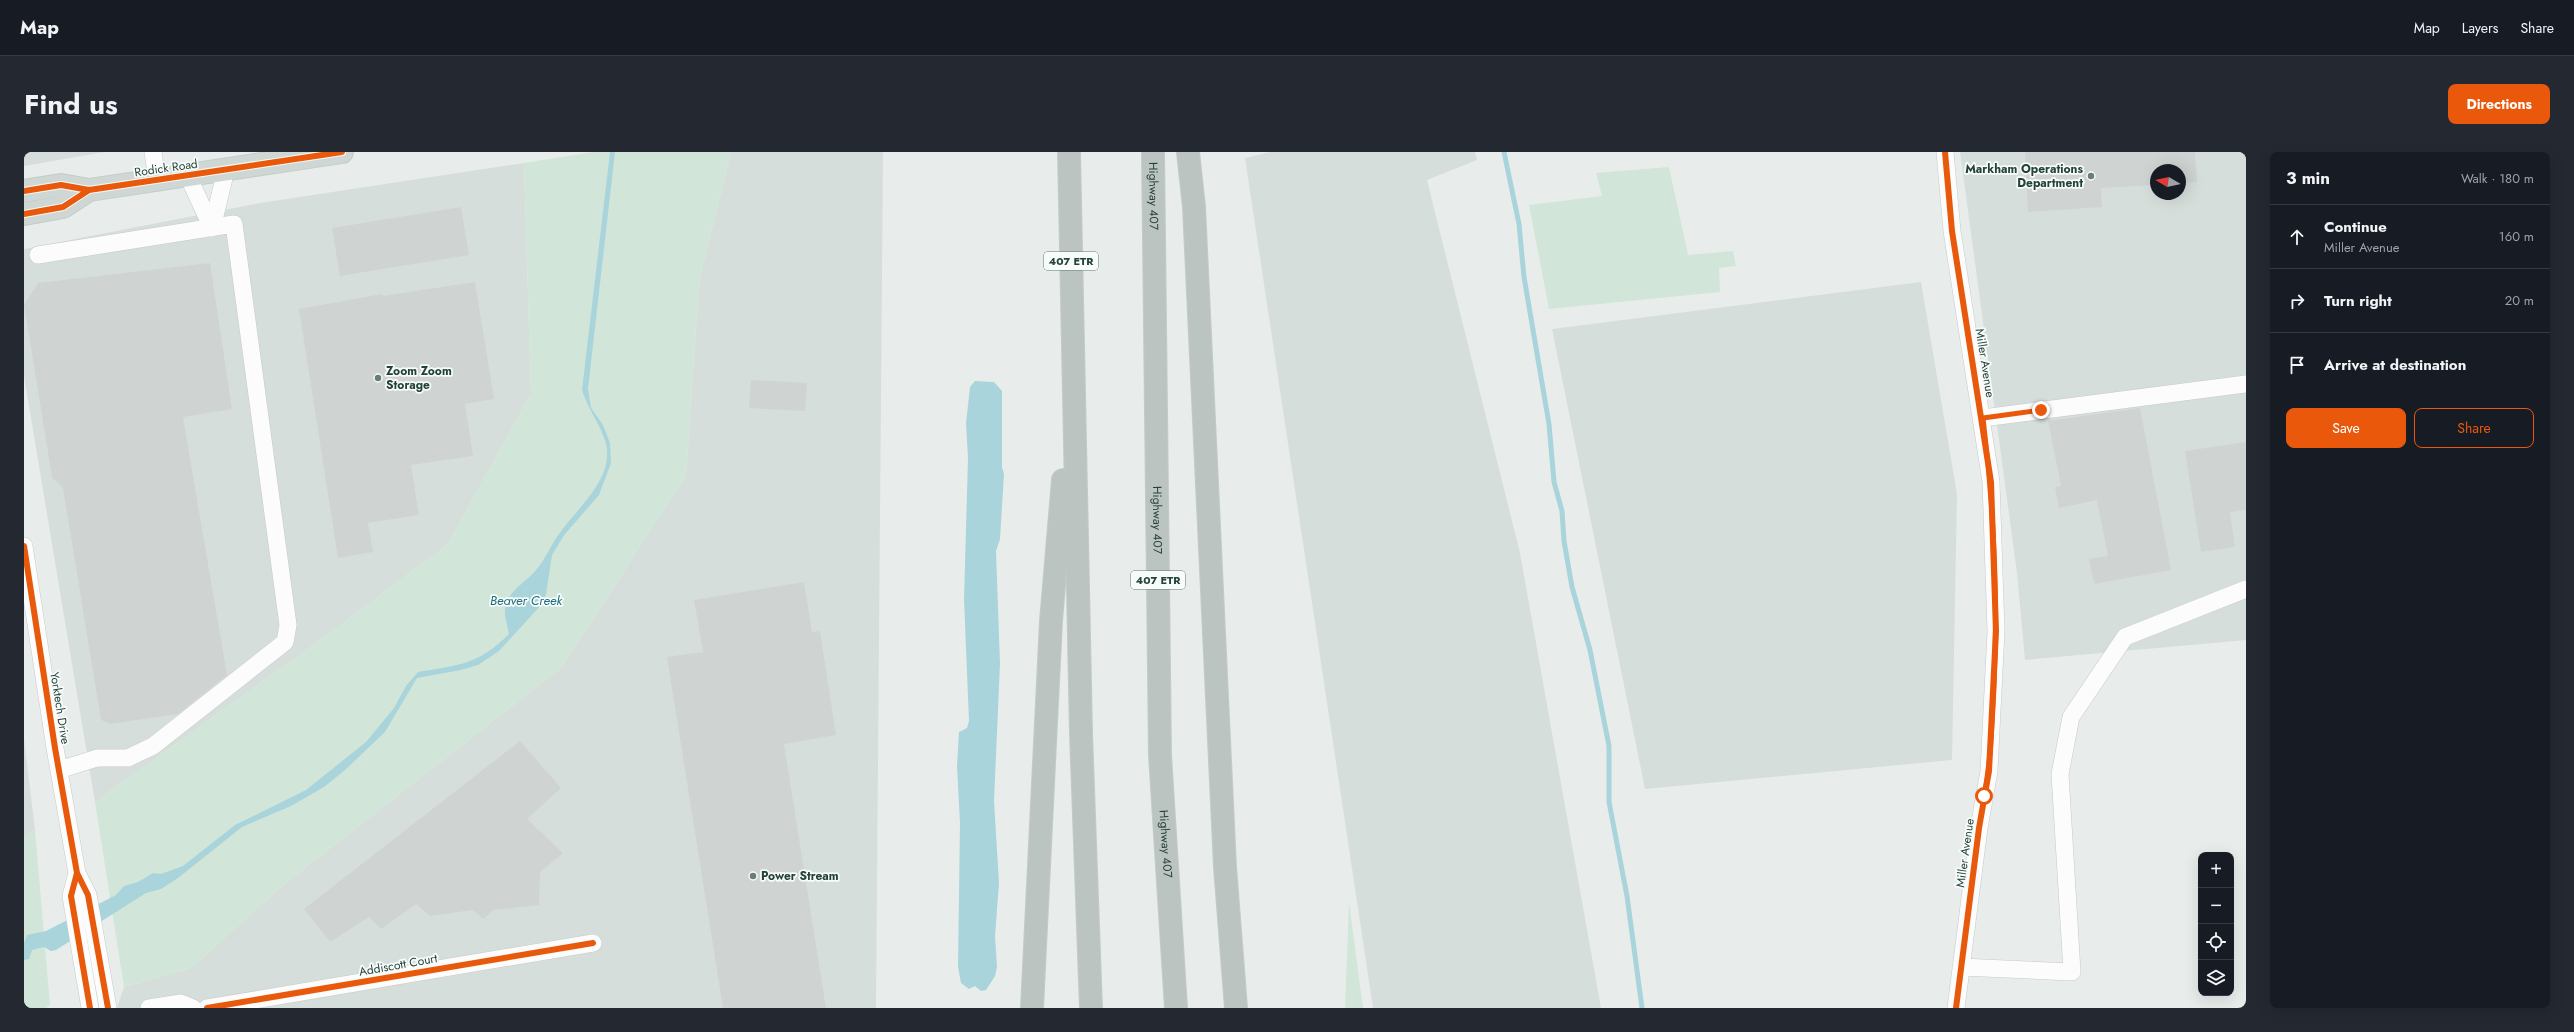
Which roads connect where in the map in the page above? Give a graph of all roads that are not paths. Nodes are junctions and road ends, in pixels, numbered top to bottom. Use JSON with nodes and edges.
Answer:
{"nodes":[{"id":1,"x":153,"y":152,"type":"edge"},
{"id":2,"x":342,"y":152,"type":"edge"},
{"id":3,"x":1069,"y":152,"type":"edge"},
{"id":4,"x":1153,"y":152,"type":"edge"},
{"id":5,"x":1188,"y":152,"type":"edge"},
{"id":6,"x":1945,"y":152,"type":"edge"},
{"id":7,"x":226,"y":170,"type":"junction"},
{"id":8,"x":188,"y":176,"type":"junction"},
{"id":9,"x":157,"y":180,"type":"junction"},
{"id":10,"x":89,"y":190,"type":"junction"},
{"id":11,"x":24,"y":192,"type":"edge"},
{"id":12,"x":24,"y":214,"type":"edge"},
{"id":13,"x":212,"y":228,"type":"junction"},
{"id":14,"x":38,"y":255,"type":"dead end"},
{"id":15,"x":1073,"y":369,"type":"junction"},
{"id":16,"x":2246,"y":384,"type":"edge"},
{"id":17,"x":1983,"y":418,"type":"junction"},
{"id":18,"x":24,"y":546,"type":"edge"},
{"id":19,"x":2246,"y":590,"type":"edge"},
{"id":20,"x":59,"y":770,"type":"junction"},
{"id":21,"x":77,"y":873,"type":"junction"},
{"id":22,"x":593,"y":943,"type":"dead end"},
{"id":23,"x":1961,"y":967,"type":"junction"},
{"id":24,"x":90,"y":1008,"type":"edge"},
{"id":25,"x":108,"y":1008,"type":"edge"},
{"id":26,"x":149,"y":1008,"type":"edge"},
{"id":27,"x":193,"y":1008,"type":"edge"},
{"id":28,"x":207,"y":1008,"type":"edge"},
{"id":29,"x":1032,"y":1008,"type":"edge"},
{"id":30,"x":1091,"y":1008,"type":"edge"},
{"id":31,"x":1176,"y":1008,"type":"edge"},
{"id":32,"x":1236,"y":1008,"type":"edge"},
{"id":33,"x":1956,"y":1008,"type":"edge"}],
"edges":[{"from":1,"to":9,"type":"street"},
{"from":2,"to":7,"type":"main road","name":"Rodick Road"},
{"from":3,"to":15,"type":"highway","number":"407 ETR"},
{"from":4,"to":31,"type":"highway","name":"Highway 407","number":"407 ETR"},
{"from":5,"to":32,"type":"highway"},
{"from":6,"to":17,"type":"street","name":"Miller Avenue"},
{"from":7,"to":8,"type":"main road","name":"Rodick Road"},
{"from":7,"to":13,"type":"street"},
{"from":8,"to":9,"type":"main road","name":"Rodick Road"},
{"from":8,"to":13,"type":"street"},
{"from":9,"to":10,"type":"main road","name":"Rodick Road"},
{"from":10,"to":11,"type":"main road","name":"Rodick Road"},
{"from":10,"to":12,"type":"main road","name":"Rodick Road"},
{"from":13,"to":14,"type":"street"},
{"from":13,"to":20,"type":"street"},
{"from":15,"to":29,"type":"highway"},
{"from":15,"to":30,"type":"highway","number":"407 ETR"},
{"from":16,"to":17,"type":"street"},
{"from":17,"to":23,"type":"street","name":"Miller Avenue"},
{"from":18,"to":20,"type":"street","name":"Yorktech Drive"},
{"from":19,"to":23,"type":"street"},
{"from":20,"to":21,"type":"street","name":"Yorktech Drive"},
{"from":21,"to":24,"type":"street","name":"Yorktech Drive"},
{"from":21,"to":25,"type":"street","name":"Yorktech Drive"},
{"from":22,"to":28,"type":"street","name":"Addiscott Court"},
{"from":23,"to":33,"type":"street","name":"Miller Avenue"},
{"from":26,"to":27,"type":"street"}]}
